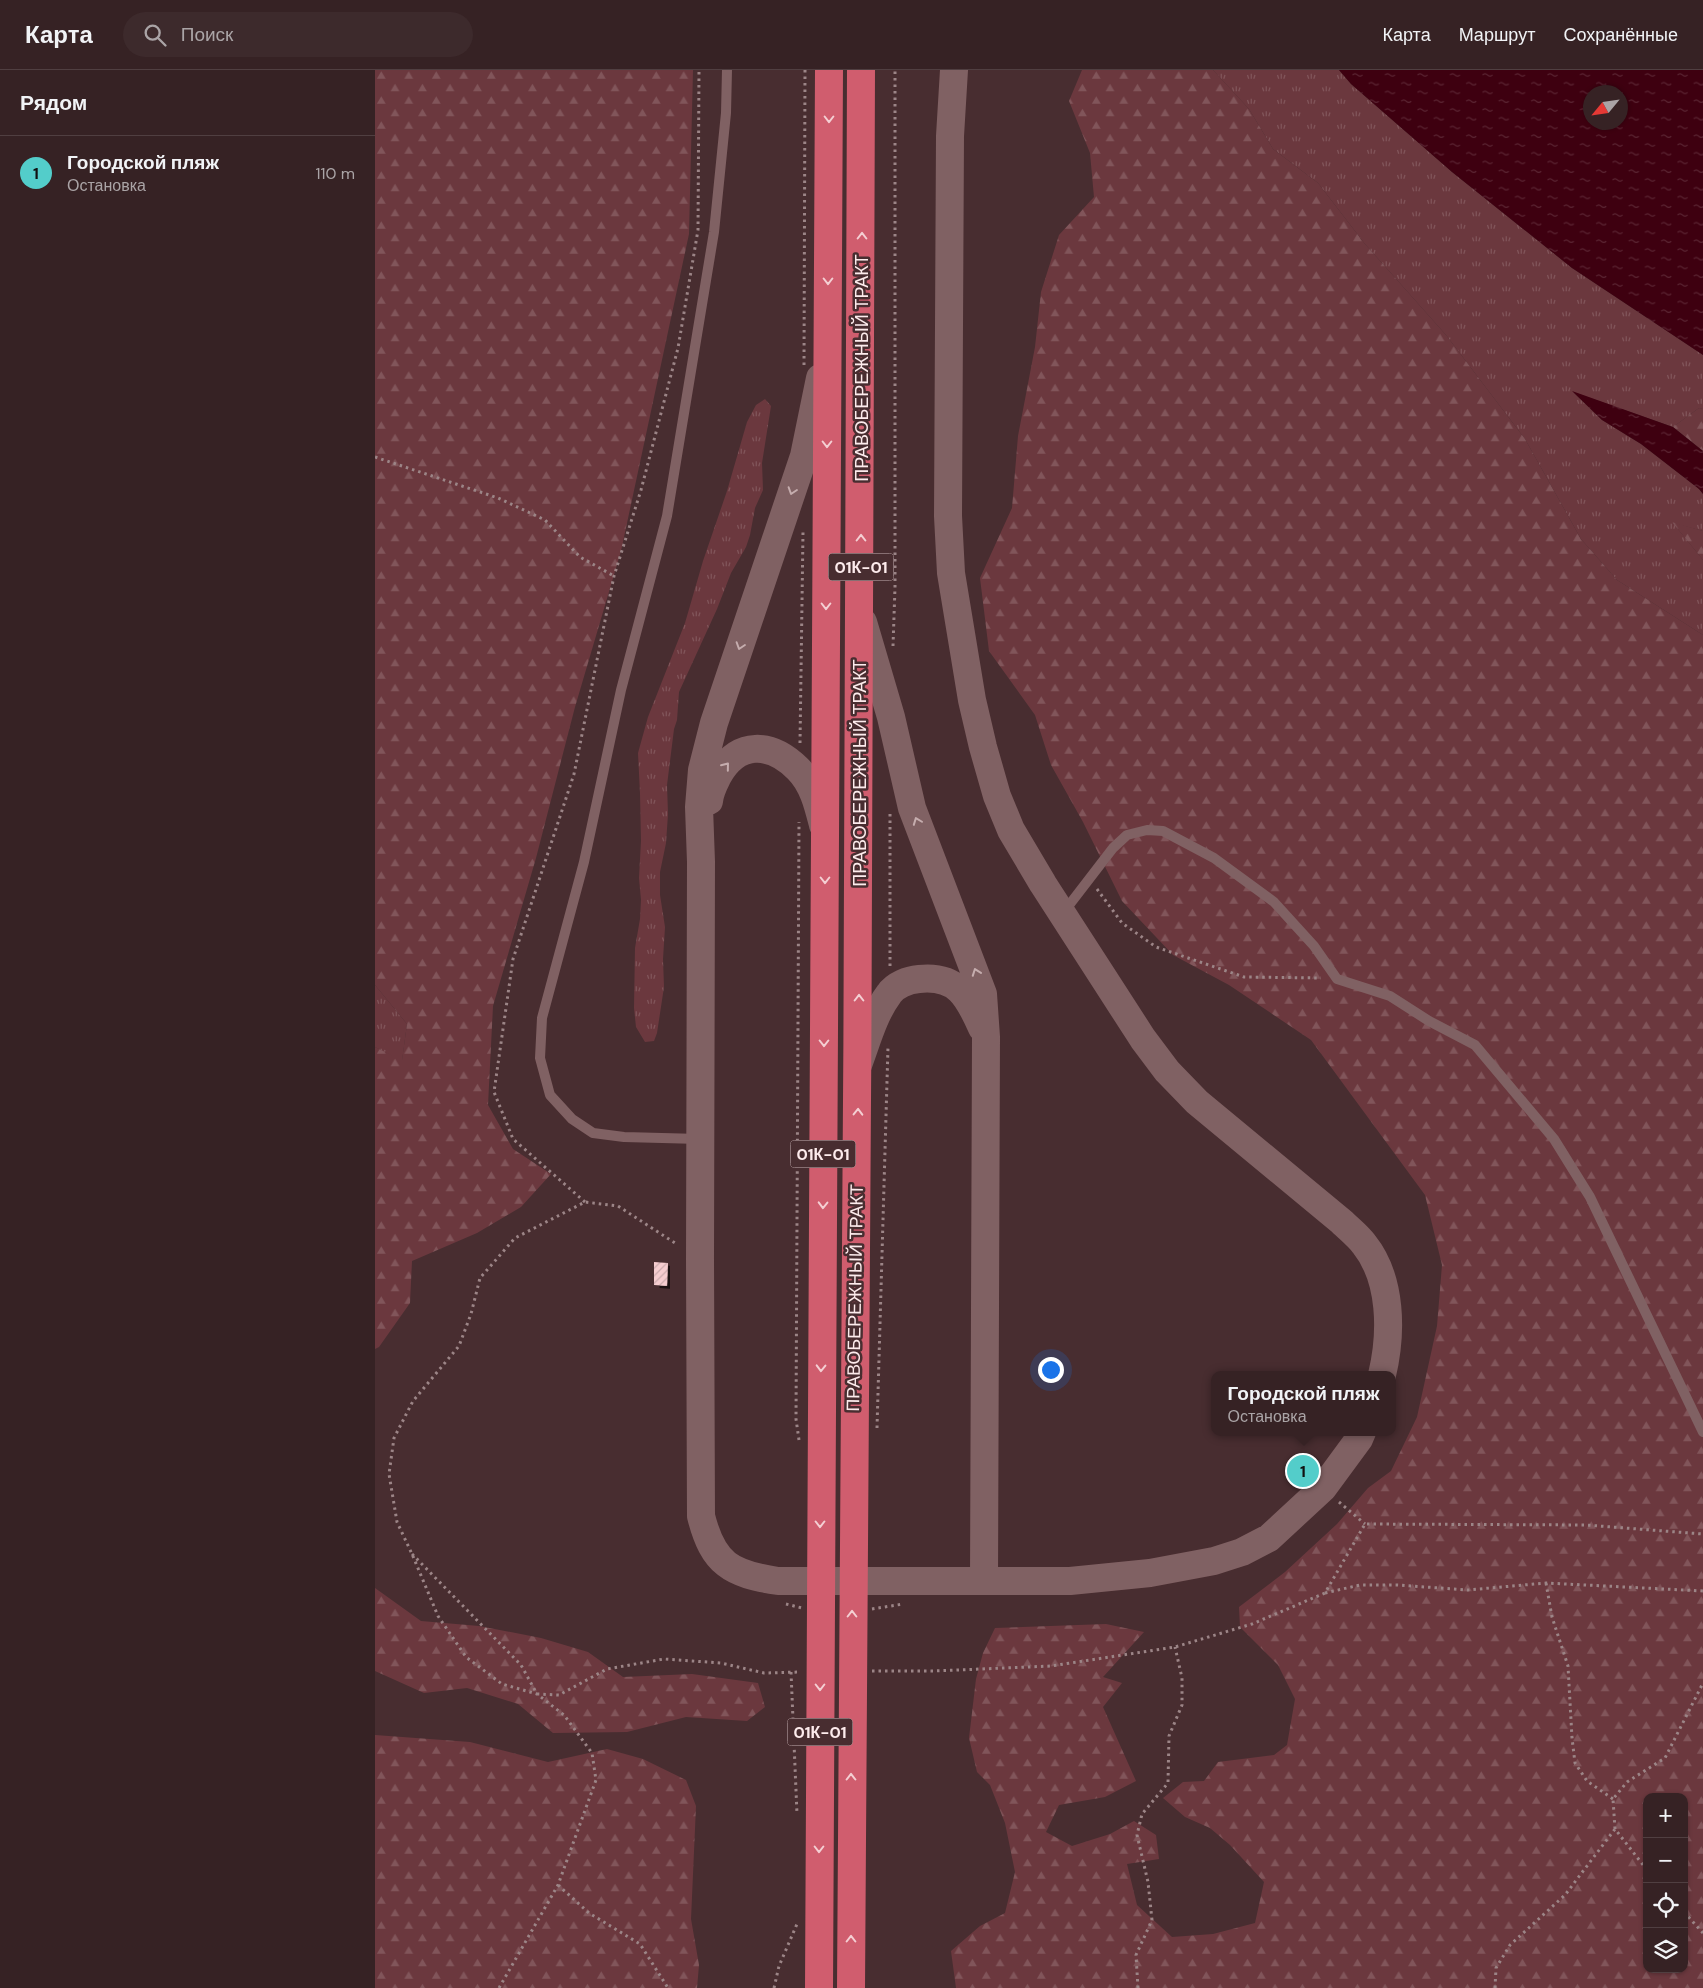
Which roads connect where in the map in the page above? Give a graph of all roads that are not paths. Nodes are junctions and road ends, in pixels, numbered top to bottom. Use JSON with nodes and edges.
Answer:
{"nodes":[{"id":1,"x":727,"y":70,"type":"edge"},
{"id":2,"x":829,"y":70,"type":"edge"},
{"id":3,"x":861,"y":70,"type":"edge"},
{"id":4,"x":954,"y":70,"type":"edge"},
{"id":5,"x":828,"y":324,"type":"junction"},
{"id":6,"x":861,"y":614,"type":"junction"},
{"id":7,"x":825,"y":832,"type":"junction"},
{"id":8,"x":701,"y":862,"type":"junction"},
{"id":9,"x":1062,"y":914,"type":"junction"},
{"id":10,"x":987,"y":1037,"type":"junction"},
{"id":11,"x":858,"y":1065,"type":"junction"},
{"id":12,"x":701,"y":1139,"type":"junction"},
{"id":13,"x":1383,"y":1371,"type":"edge"},
{"id":14,"x":1703,"y":1432,"type":"edge"},
{"id":15,"x":1360,"y":1436,"type":"edge"},
{"id":16,"x":984,"y":1581,"type":"junction"},
{"id":17,"x":819,"y":1988,"type":"edge"},
{"id":18,"x":851,"y":1988,"type":"edge"}],
"edges":[{"from":1,"to":12,"type":"lane"},
{"from":2,"to":5,"type":"highway","name":"ПРАВОБЕРЕЖНЫЙ ТРАКТ","number":"01К-01","one_way":true},
{"from":6,"to":3,"type":"highway","name":"ПРАВОБЕРЕЖНЫЙ ТРАКТ","number":"01К-01","one_way":true},
{"from":4,"to":9,"type":"street"},
{"from":5,"to":7,"type":"highway","name":"ПРАВОБЕРЕЖНЫЙ ТРАКТ","number":"01К-01","one_way":true},
{"from":5,"to":8,"type":"street","one_way":true},
{"from":10,"to":6,"type":"street","one_way":true},
{"from":11,"to":6,"type":"highway","name":"ПРАВОБЕРЕЖНЫЙ ТРАКТ","number":"01К-01","one_way":true},
{"from":8,"to":7,"type":"street","one_way":true},
{"from":7,"to":17,"type":"highway","name":"ПРАВОБЕРЕЖНЫЙ ТРАКТ","number":"01К-01","one_way":true},
{"from":8,"to":12,"type":"street"},
{"from":9,"to":13,"type":"street"},
{"from":9,"to":14,"type":"lane"},
{"from":10,"to":11,"type":"street"},
{"from":10,"to":16,"type":"street"},
{"from":18,"to":11,"type":"highway","name":"ПРАВОБЕРЕЖНЫЙ ТРАКТ","number":"01К-01","one_way":true},
{"from":12,"to":16,"type":"street"},
{"from":15,"to":16,"type":"street"}]}
